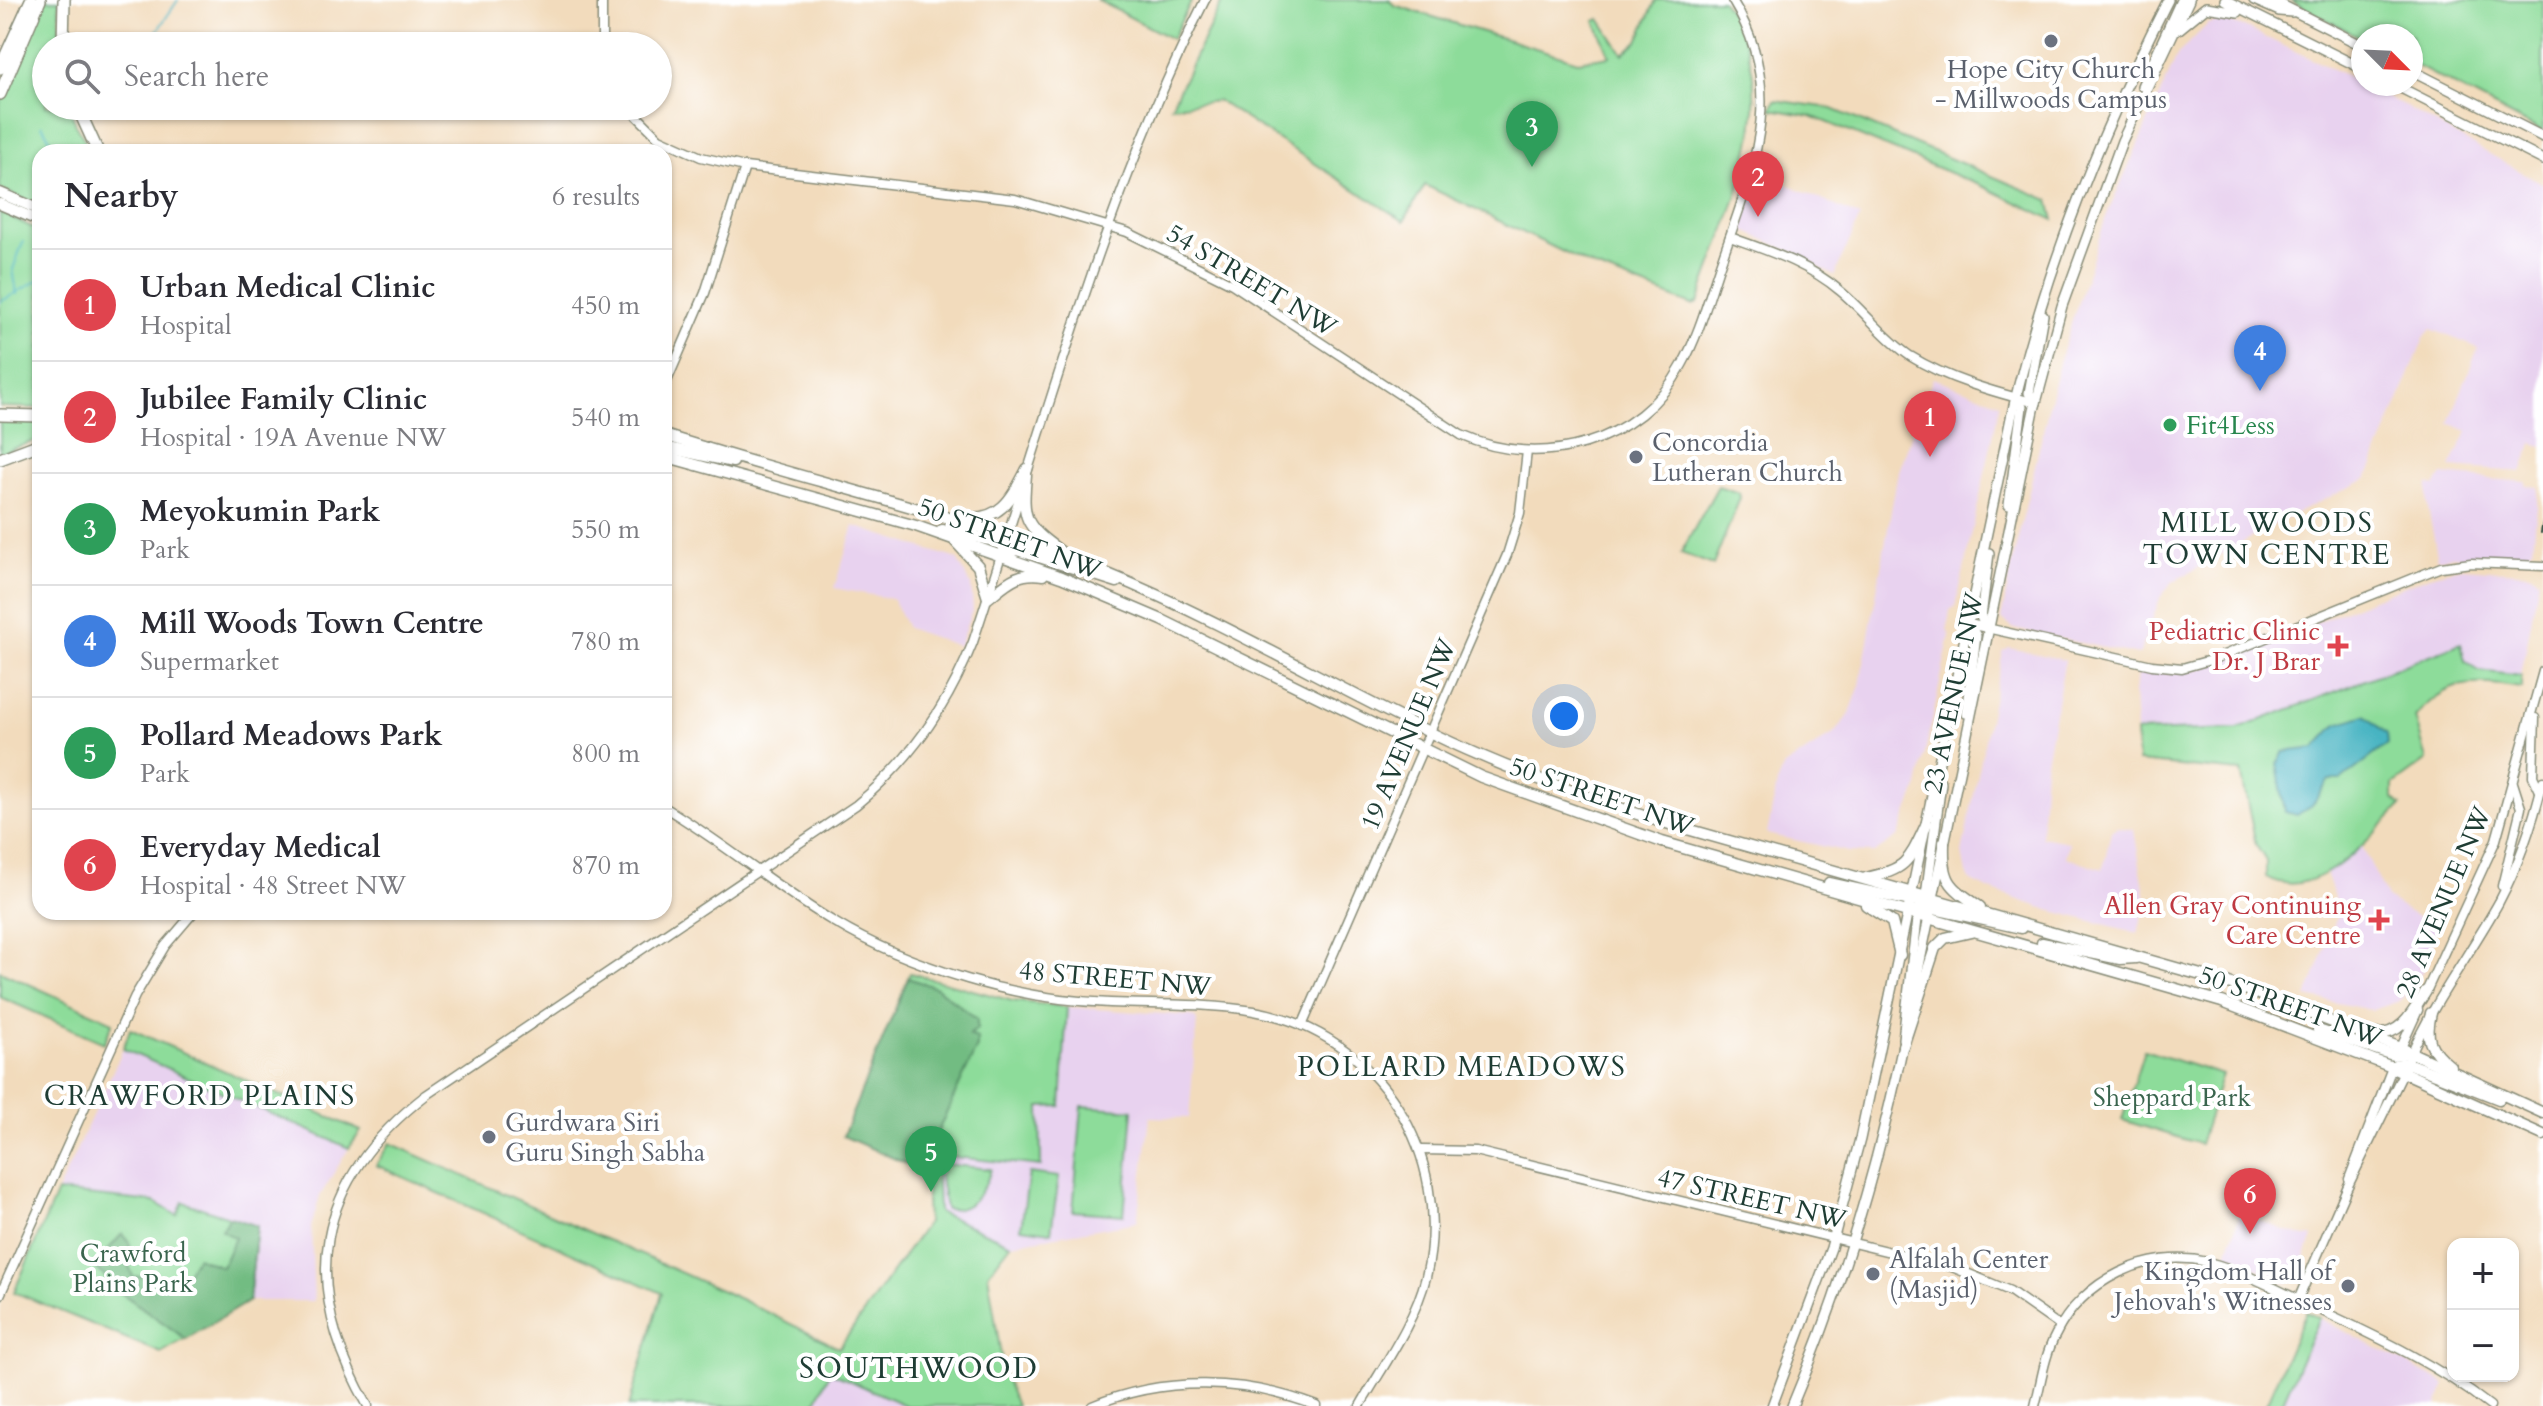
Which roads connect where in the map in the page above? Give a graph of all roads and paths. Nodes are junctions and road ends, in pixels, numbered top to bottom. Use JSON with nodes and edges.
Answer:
{"nodes":[{"id":1,"x":31,"y":0,"type":"edge"},
{"id":2,"x":40,"y":0,"type":"edge"},
{"id":3,"x":64,"y":0,"type":"edge"},
{"id":4,"x":602,"y":0,"type":"edge"},
{"id":5,"x":1205,"y":0,"type":"edge"},
{"id":6,"x":1732,"y":0,"type":"edge"},
{"id":7,"x":2159,"y":0,"type":"edge"},
{"id":8,"x":2168,"y":0,"type":"edge"},
{"id":9,"x":2181,"y":0,"type":"edge"},
{"id":10,"x":2189,"y":0,"type":"edge"},
{"id":11,"x":2225,"y":0,"type":"edge"},
{"id":12,"x":2254,"y":0,"type":"edge"},
{"id":13,"x":2272,"y":0,"type":"edge"},
{"id":14,"x":2295,"y":12,"type":"junction"},
{"id":15,"x":2158,"y":19,"type":"junction"},
{"id":16,"x":2264,"y":19,"type":"junction"},
{"id":17,"x":63,"y":32,"type":"edge"},
{"id":18,"x":602,"y":32,"type":"edge"},
{"id":19,"x":2173,"y":34,"type":"junction"},
{"id":20,"x":2351,"y":40,"type":"edge"},
{"id":21,"x":2351,"y":63,"type":"edge"},
{"id":22,"x":0,"y":68,"type":"edge"},
{"id":23,"x":2423,"y":76,"type":"edge"},
{"id":24,"x":0,"y":94,"type":"edge"},
{"id":25,"x":2417,"y":96,"type":"edge"},
{"id":26,"x":83,"y":120,"type":"edge"},
{"id":27,"x":640,"y":120,"type":"edge"},
{"id":28,"x":2543,"y":137,"type":"edge"},
{"id":29,"x":2122,"y":141,"type":"junction"},
{"id":30,"x":94,"y":144,"type":"edge"},
{"id":31,"x":670,"y":144,"type":"edge"},
{"id":32,"x":672,"y":146,"type":"edge"},
{"id":33,"x":2543,"y":159,"type":"edge"},
{"id":34,"x":745,"y":167,"type":"junction"},
{"id":35,"x":0,"y":193,"type":"edge"},
{"id":36,"x":0,"y":204,"type":"edge"},
{"id":37,"x":32,"y":207,"type":"edge"},
{"id":38,"x":32,"y":218,"type":"edge"},
{"id":39,"x":1108,"y":225,"type":"junction"},
{"id":40,"x":1730,"y":237,"type":"junction"},
{"id":41,"x":2047,"y":288,"type":"junction"},
{"id":42,"x":672,"y":369,"type":"edge"},
{"id":43,"x":2016,"y":398,"type":"junction"},
{"id":44,"x":2036,"y":403,"type":"junction"},
{"id":45,"x":0,"y":415,"type":"edge"},
{"id":46,"x":32,"y":416,"type":"edge"},
{"id":47,"x":672,"y":437,"type":"edge"},
{"id":48,"x":32,"y":447,"type":"edge"},
{"id":49,"x":672,"y":449,"type":"edge"},
{"id":50,"x":1527,"y":451,"type":"junction"},
{"id":51,"x":672,"y":458,"type":"edge"},
{"id":52,"x":0,"y":459,"type":"edge"},
{"id":53,"x":759,"y":463,"type":"junction"},
{"id":54,"x":1027,"y":469,"type":"junction"},
{"id":55,"x":925,"y":510,"type":"junction"},
{"id":56,"x":1990,"y":524,"type":"junction"},
{"id":57,"x":916,"y":526,"type":"junction"},
{"id":58,"x":2008,"y":533,"type":"junction"},
{"id":59,"x":1007,"y":536,"type":"junction"},
{"id":60,"x":952,"y":538,"type":"junction"},
{"id":61,"x":1001,"y":555,"type":"junction"},
{"id":62,"x":1071,"y":559,"type":"junction"},
{"id":63,"x":2543,"y":566,"type":"edge"},
{"id":64,"x":1061,"y":577,"type":"junction"},
{"id":65,"x":1127,"y":582,"type":"junction"},
{"id":66,"x":988,"y":598,"type":"junction"},
{"id":67,"x":1969,"y":624,"type":"junction"},
{"id":68,"x":1988,"y":631,"type":"junction"},
{"id":69,"x":2543,"y":671,"type":"edge"},
{"id":70,"x":2536,"y":698,"type":"junction"},
{"id":71,"x":1967,"y":732,"type":"junction"},
{"id":72,"x":1430,"y":733,"type":"junction"},
{"id":73,"x":1422,"y":750,"type":"junction"},
{"id":74,"x":1940,"y":761,"type":"junction"},
{"id":75,"x":2543,"y":781,"type":"edge"},
{"id":76,"x":2513,"y":783,"type":"junction"},
{"id":77,"x":2542,"y":792,"type":"edge"},
{"id":78,"x":672,"y":813,"type":"edge"},
{"id":79,"x":1927,"y":823,"type":"junction"},
{"id":80,"x":1944,"y":842,"type":"junction"},
{"id":81,"x":758,"y":872,"type":"junction"},
{"id":82,"x":1793,"y":879,"type":"junction"},
{"id":83,"x":1864,"y":879,"type":"junction"},
{"id":84,"x":1842,"y":893,"type":"junction"},
{"id":85,"x":2498,"y":902,"type":"junction"},
{"id":86,"x":1921,"y":905,"type":"junction"},
{"id":87,"x":1988,"y":913,"type":"junction"},
{"id":88,"x":187,"y":920,"type":"edge"},
{"id":89,"x":1981,"y":931,"type":"junction"},
{"id":90,"x":2060,"y":933,"type":"junction"},
{"id":91,"x":2016,"y":941,"type":"junction"},
{"id":92,"x":1900,"y":955,"type":"junction"},
{"id":93,"x":2141,"y":956,"type":"junction"},
{"id":94,"x":2426,"y":991,"type":"junction"},
{"id":95,"x":2431,"y":1013,"type":"junction"},
{"id":96,"x":1302,"y":1026,"type":"junction"},
{"id":97,"x":2360,"y":1032,"type":"junction"},
{"id":98,"x":1903,"y":1047,"type":"junction"},
{"id":99,"x":2402,"y":1060,"type":"junction"},
{"id":100,"x":2483,"y":1086,"type":"junction"},
{"id":101,"x":2532,"y":1108,"type":"junction"},
{"id":102,"x":2543,"y":1113,"type":"edge"},
{"id":103,"x":2543,"y":1135,"type":"edge"},
{"id":104,"x":1422,"y":1150,"type":"junction"},
{"id":105,"x":1834,"y":1238,"type":"junction"},
{"id":106,"x":1853,"y":1242,"type":"junction"},
{"id":107,"x":0,"y":1295,"type":"edge"},
{"id":108,"x":2298,"y":1300,"type":"junction"},
{"id":109,"x":2060,"y":1326,"type":"junction"},
{"id":110,"x":368,"y":1406,"type":"edge"},
{"id":111,"x":1092,"y":1406,"type":"edge"},
{"id":112,"x":1317,"y":1406,"type":"edge"},
{"id":113,"x":1360,"y":1406,"type":"edge"},
{"id":114,"x":1772,"y":1406,"type":"edge"},
{"id":115,"x":1792,"y":1406,"type":"edge"},
{"id":116,"x":2035,"y":1406,"type":"edge"},
{"id":117,"x":2490,"y":1406,"type":"edge"}],
"edges":[{"from":1,"to":22,"type":"highway"},
{"from":2,"to":24,"type":"highway"},
{"from":3,"to":17,"type":"highway"},
{"from":4,"to":18,"type":"street"},
{"from":5,"to":39,"type":"street"},
{"from":6,"to":40,"type":"street","name":"54 STREET NW"},
{"from":7,"to":15,"type":"main road"},
{"from":8,"to":15,"type":"main road","name":"23 AVENUE NW"},
{"from":9,"to":29,"type":"main road"},
{"from":10,"to":19,"type":"main road","name":"23 AVENUE NW"},
{"from":11,"to":16,"type":"main road"},
{"from":12,"to":14,"type":"main road"},
{"from":13,"to":14,"type":"main road"},
{"from":14,"to":20,"type":"main road"},
{"from":15,"to":41,"type":"main road","name":"23 AVENUE NW"},
{"from":16,"to":19,"type":"main road"},
{"from":16,"to":21,"type":"main road"},
{"from":19,"to":29,"type":"main road","name":"23 AVENUE NW"},
{"from":23,"to":28,"type":"main road"},
{"from":25,"to":33,"type":"main road"},
{"from":26,"to":30,"type":"highway"},
{"from":27,"to":31,"type":"street","name":"54 STREET NW"},
{"from":29,"to":44,"type":"main road","name":"23 AVENUE NW"},
{"from":32,"to":34,"type":"street","name":"54 STREET NW"},
{"from":34,"to":39,"type":"street","name":"54 STREET NW"},
{"from":34,"to":42,"type":"street"},
{"from":35,"to":37,"type":"main road"},
{"from":36,"to":38,"type":"main road"},
{"from":39,"to":50,"type":"street","name":"54 STREET NW"},
{"from":39,"to":54,"type":"street"},
{"from":40,"to":43,"type":"street"},
{"from":40,"to":50,"type":"street","name":"54 STREET NW"},
{"from":41,"to":43,"type":"main road","name":"23 AVENUE NW"},
{"from":41,"to":44,"type":"main road"},
{"from":43,"to":44,"type":"street"},
{"from":43,"to":56,"type":"main road","name":"23 AVENUE NW"},
{"from":43,"to":58,"type":"main road"},
{"from":44,"to":58,"type":"main road","name":"23 AVENUE NW"},
{"from":45,"to":46,"type":"highway"},
{"from":47,"to":53,"type":"main road","name":"50 STREET NW"},
{"from":48,"to":52,"type":"highway"},
{"from":49,"to":53,"type":"main road"},
{"from":50,"to":72,"type":"street","name":"19 AVENUE NW"},
{"from":51,"to":57,"type":"main road","name":"50 STREET NW"},
{"from":53,"to":55,"type":"main road","name":"50 STREET NW"},
{"from":54,"to":55,"type":"main road"},
{"from":54,"to":59,"type":"street"},
{"from":54,"to":62,"type":"main road"},
{"from":55,"to":59,"type":"main road","name":"50 STREET NW"},
{"from":56,"to":67,"type":"main road","name":"23 AVENUE NW"},
{"from":56,"to":68,"type":"main road"},
{"from":57,"to":59,"type":"main road"},
{"from":57,"to":60,"type":"main road","name":"50 STREET NW"},
{"from":58,"to":68,"type":"main road","name":"23 AVENUE NW"},
{"from":59,"to":61,"type":"street"},
{"from":59,"to":62,"type":"main road","name":"50 STREET NW"},
{"from":60,"to":61,"type":"main road","name":"50 STREET NW"},
{"from":60,"to":66,"type":"main road"},
{"from":61,"to":64,"type":"main road","name":"50 STREET NW"},
{"from":61,"to":65,"type":"main road"},
{"from":61,"to":66,"type":"street"},
{"from":62,"to":65,"type":"main road","name":"50 STREET NW"},
{"from":63,"to":68,"type":"street"},
{"from":64,"to":66,"type":"main road"},
{"from":64,"to":73,"type":"main road","name":"50 STREET NW"},
{"from":65,"to":72,"type":"main road","name":"50 STREET NW"},
{"from":66,"to":81,"type":"street"},
{"from":67,"to":68,"type":"street"},
{"from":67,"to":71,"type":"main road"},
{"from":67,"to":74,"type":"main road","name":"23 AVENUE NW"},
{"from":68,"to":71,"type":"main road","name":"23 AVENUE NW"},
{"from":69,"to":70,"type":"street","name":"28 AVENUE NW"},
{"from":70,"to":76,"type":"street","name":"28 AVENUE NW"},
{"from":70,"to":77,"type":"street"},
{"from":71,"to":80,"type":"main road","name":"23 AVENUE NW"},
{"from":72,"to":73,"type":"street","name":"19 AVENUE NW"},
{"from":72,"to":83,"type":"main road","name":"50 STREET NW"},
{"from":73,"to":82,"type":"main road","name":"50 STREET NW"},
{"from":73,"to":96,"type":"street","name":"19 AVENUE NW"},
{"from":74,"to":79,"type":"main road","name":"23 AVENUE NW"},
{"from":74,"to":86,"type":"main road"},
{"from":75,"to":77,"type":"street","name":"28 AVENUE NW"},
{"from":76,"to":77,"type":"street"},
{"from":76,"to":85,"type":"street"},
{"from":76,"to":94,"type":"street","name":"28 AVENUE NW"},
{"from":77,"to":85,"type":"street","name":"28 AVENUE NW"},
{"from":78,"to":81,"type":"street","name":"48 STREET NW"},
{"from":79,"to":83,"type":"main road"},
{"from":79,"to":86,"type":"main road","name":"23 AVENUE NW"},
{"from":80,"to":86,"type":"main road","name":"23 AVENUE NW"},
{"from":80,"to":87,"type":"main road"},
{"from":81,"to":96,"type":"street","name":"48 STREET NW"},
{"from":81,"to":110,"type":"street"},
{"from":82,"to":84,"type":"main road","name":"50 STREET NW"},
{"from":82,"to":86,"type":"main road"},
{"from":83,"to":86,"type":"main road","name":"50 STREET NW"},
{"from":84,"to":86,"type":"main road","name":"50 STREET NW"},
{"from":84,"to":92,"type":"main road"},
{"from":85,"to":95,"type":"street","name":"28 AVENUE NW"},
{"from":86,"to":87,"type":"main road","name":"50 STREET NW"},
{"from":86,"to":89,"type":"main road","name":"50 STREET NW"},
{"from":86,"to":90,"type":"main road"},
{"from":86,"to":92,"type":"main road","name":"23 AVENUE NW"},
{"from":86,"to":98,"type":"main road","name":"23 AVENUE NW"},
{"from":87,"to":90,"type":"main road","name":"50 STREET NW"},
{"from":88,"to":107,"type":"street"},
{"from":89,"to":91,"type":"main road","name":"50 STREET NW"},
{"from":89,"to":98,"type":"main road"},
{"from":90,"to":93,"type":"main road","name":"50 STREET NW"},
{"from":91,"to":93,"type":"main road"},
{"from":91,"to":99,"type":"main road","name":"50 STREET NW"},
{"from":92,"to":105,"type":"main road","name":"23 AVENUE NW"},
{"from":93,"to":97,"type":"main road","name":"50 STREET NW"},
{"from":94,"to":97,"type":"main road"},
{"from":94,"to":99,"type":"street","name":"28 AVENUE NW"},
{"from":95,"to":99,"type":"street","name":"28 AVENUE NW"},
{"from":95,"to":100,"type":"main road"},
{"from":96,"to":104,"type":"street","name":"48 STREET NW"},
{"from":97,"to":99,"type":"main road","name":"50 STREET NW"},
{"from":98,"to":106,"type":"main road","name":"23 AVENUE NW"},
{"from":99,"to":100,"type":"main road","name":"50 STREET NW"},
{"from":99,"to":101,"type":"main road"},
{"from":99,"to":103,"type":"main road","name":"50 STREET NW"},
{"from":99,"to":108,"type":"street","name":"28 AVENUE NW"},
{"from":100,"to":101,"type":"main road","name":"50 STREET NW"},
{"from":101,"to":102,"type":"main road","name":"50 STREET NW"},
{"from":104,"to":105,"type":"street","name":"47 STREET NW"},
{"from":104,"to":113,"type":"street","name":"48 STREET NW"},
{"from":105,"to":106,"type":"street","name":"47 STREET NW"},
{"from":105,"to":114,"type":"main road","name":"23 AVENUE NW"},
{"from":106,"to":109,"type":"street","name":"47 STREET NW"},
{"from":106,"to":115,"type":"main road","name":"23 AVENUE NW"},
{"from":108,"to":109,"type":"street"},
{"from":108,"to":117,"type":"street"},
{"from":109,"to":116,"type":"street"},
{"from":111,"to":112,"type":"street"}]}
